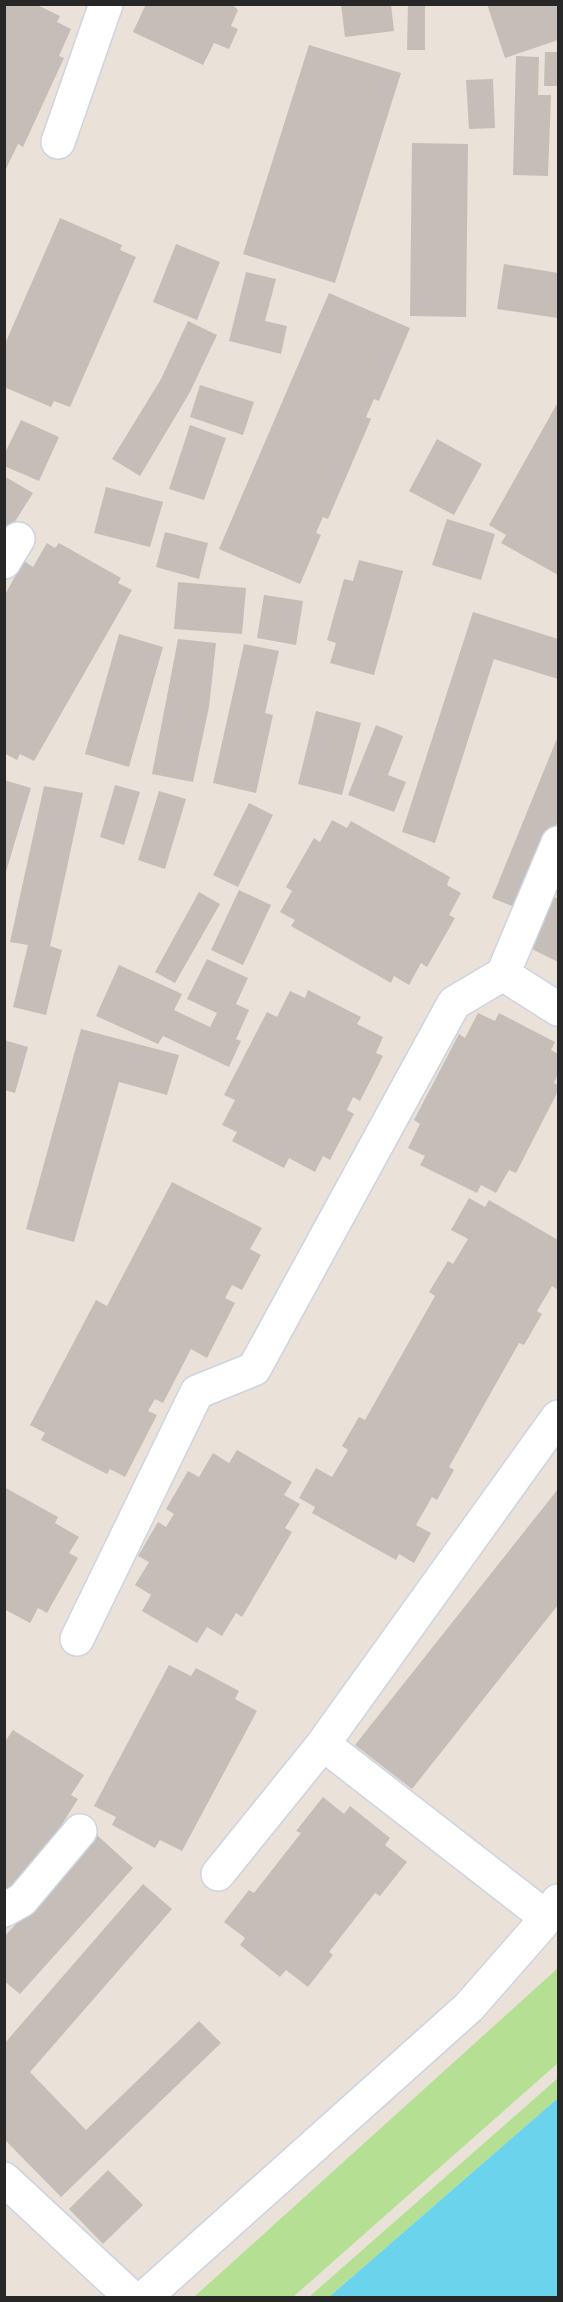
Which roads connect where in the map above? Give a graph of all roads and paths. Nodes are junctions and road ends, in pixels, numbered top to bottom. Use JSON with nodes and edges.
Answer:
{"nodes":[{"id":1,"x":106,"y":4,"type":"edge"},
{"id":2,"x":58,"y":142,"type":"dead end"},
{"id":3,"x":558,"y":843,"type":"edge"},
{"id":4,"x":503,"y":974,"type":"junction"},
{"id":5,"x":558,"y":1009,"type":"edge"},
{"id":6,"x":558,"y":1417,"type":"edge"},
{"id":7,"x":77,"y":1639,"type":"dead end"},
{"id":8,"x":323,"y":1744,"type":"junction"},
{"id":9,"x":80,"y":1831,"type":"dead end"},
{"id":10,"x":218,"y":1874,"type":"dead end"},
{"id":11,"x":4,"y":1910,"type":"edge"},
{"id":12,"x":553,"y":1910,"type":"edge"},
{"id":13,"x":4,"y":2179,"type":"edge"},
{"id":14,"x":132,"y":2298,"type":"edge"},
{"id":15,"x":144,"y":2298,"type":"edge"}],
"edges":[{"from":1,"to":2,"type":"street"},
{"from":3,"to":4,"type":"street"},
{"from":4,"to":5,"type":"street"},
{"from":4,"to":7,"type":"street"},
{"from":6,"to":8,"type":"street"},
{"from":8,"to":10,"type":"street"},
{"from":8,"to":12,"type":"street"},
{"from":9,"to":11,"type":"street"},
{"from":12,"to":15,"type":"street"},
{"from":13,"to":14,"type":"street"}]}
